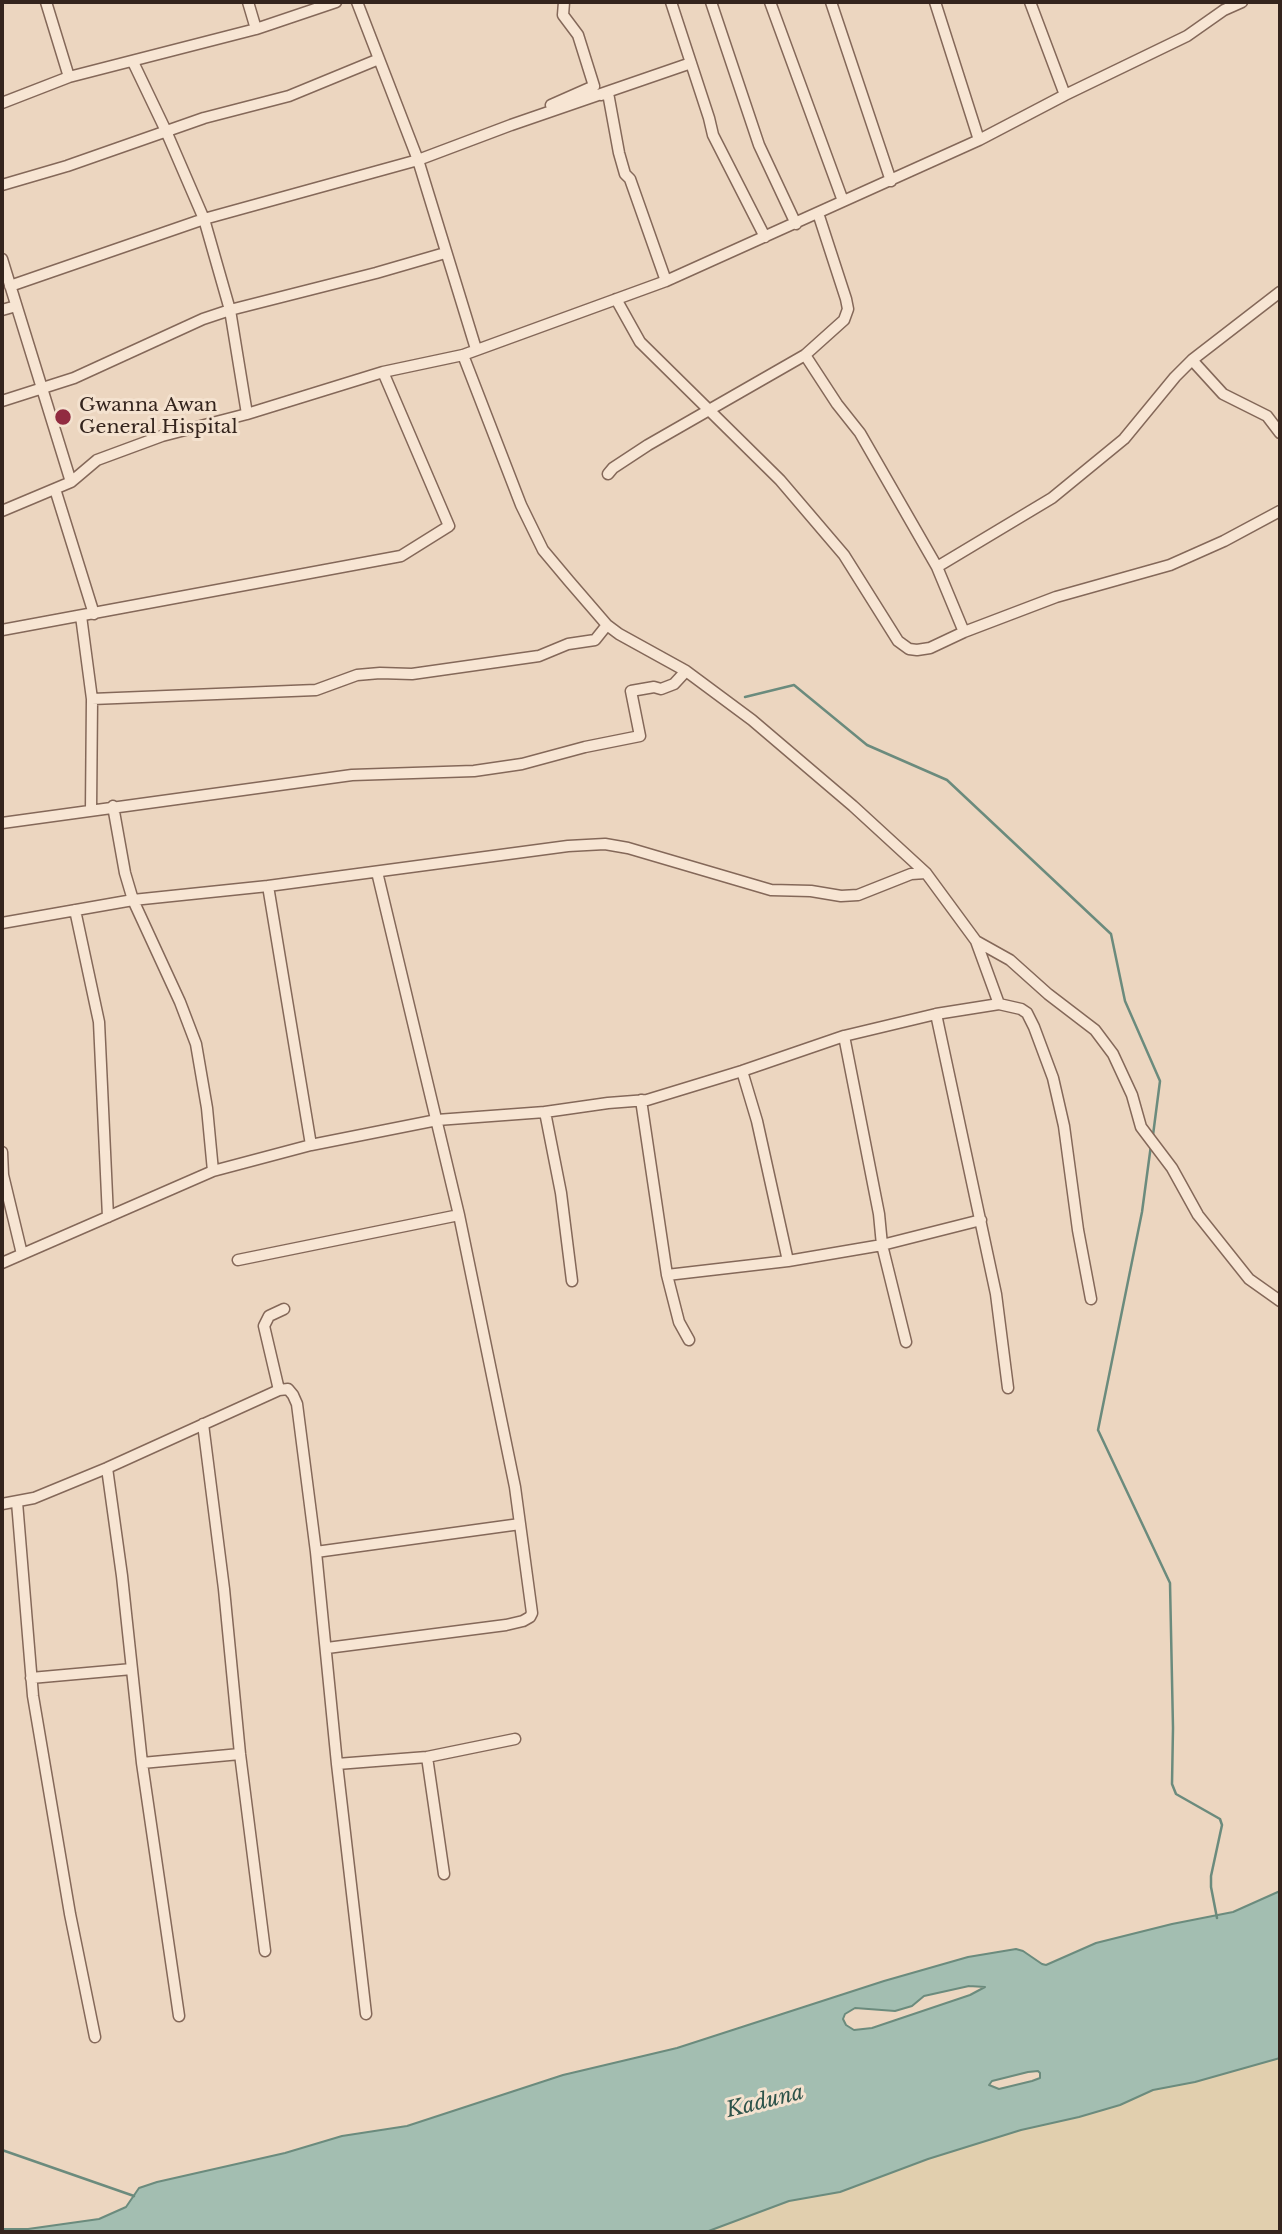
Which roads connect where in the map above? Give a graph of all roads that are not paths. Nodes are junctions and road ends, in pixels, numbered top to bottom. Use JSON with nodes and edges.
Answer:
{"nodes":[{"id":1,"x":46,"y":2,"type":"edge"},
{"id":2,"x":248,"y":2,"type":"edge"},
{"id":3,"x":336,"y":2,"type":"edge"},
{"id":4,"x":357,"y":2,"type":"edge"},
{"id":5,"x":564,"y":2,"type":"edge"},
{"id":6,"x":671,"y":2,"type":"edge"},
{"id":7,"x":711,"y":2,"type":"edge"},
{"id":8,"x":770,"y":2,"type":"edge"},
{"id":9,"x":831,"y":2,"type":"edge"},
{"id":10,"x":935,"y":2,"type":"edge"},
{"id":11,"x":1030,"y":2,"type":"edge"},
{"id":12,"x":1242,"y":2,"type":"edge"},
{"id":13,"x":1223,"y":6,"type":"edge"},
{"id":14,"x":256,"y":29,"type":"junction"},
{"id":15,"x":379,"y":59,"type":"junction"},
{"id":16,"x":133,"y":62,"type":"junction"},
{"id":17,"x":691,"y":63,"type":"junction"},
{"id":18,"x":69,"y":77,"type":"junction"},
{"id":19,"x":1065,"y":95,"type":"junction"},
{"id":20,"x":2,"y":103,"type":"edge"},
{"id":21,"x":511,"y":125,"type":"junction"},
{"id":22,"x":166,"y":131,"type":"junction"},
{"id":23,"x":472,"y":140,"type":"junction"},
{"id":24,"x":979,"y":140,"type":"junction"},
{"id":25,"x":418,"y":160,"type":"junction"},
{"id":26,"x":891,"y":181,"type":"junction"},
{"id":27,"x":2,"y":185,"type":"edge"},
{"id":28,"x":843,"y":201,"type":"junction"},
{"id":29,"x":818,"y":212,"type":"junction"},
{"id":30,"x":204,"y":219,"type":"junction"},
{"id":31,"x":796,"y":224,"type":"junction"},
{"id":32,"x":765,"y":237,"type":"junction"},
{"id":33,"x":445,"y":253,"type":"junction"},
{"id":34,"x":2,"y":259,"type":"edge"},
{"id":35,"x":666,"y":281,"type":"junction"},
{"id":36,"x":10,"y":286,"type":"junction"},
{"id":37,"x":1280,"y":292,"type":"edge"},
{"id":38,"x":616,"y":299,"type":"junction"},
{"id":39,"x":16,"y":306,"type":"junction"},
{"id":40,"x":2,"y":310,"type":"edge"},
{"id":41,"x":230,"y":310,"type":"junction"},
{"id":42,"x":476,"y":349,"type":"junction"},
{"id":43,"x":463,"y":355,"type":"junction"},
{"id":44,"x":805,"y":355,"type":"junction"},
{"id":45,"x":1192,"y":360,"type":"junction"},
{"id":46,"x":383,"y":373,"type":"junction"},
{"id":47,"x":43,"y":389,"type":"junction"},
{"id":48,"x":2,"y":401,"type":"edge"},
{"id":49,"x":710,"y":410,"type":"junction"},
{"id":50,"x":247,"y":414,"type":"junction"},
{"id":51,"x":1280,"y":433,"type":"edge"},
{"id":52,"x":608,"y":474,"type":"dead end"},
{"id":53,"x":71,"y":482,"type":"junction"},
{"id":54,"x":55,"y":489,"type":"junction"},
{"id":55,"x":2,"y":511,"type":"edge"},
{"id":56,"x":1280,"y":511,"type":"edge"},
{"id":57,"x":937,"y":567,"type":"junction"},
{"id":58,"x":93,"y":614,"type":"junction"},
{"id":59,"x":81,"y":616,"type":"junction"},
{"id":60,"x":607,"y":625,"type":"junction"},
{"id":61,"x":2,"y":630,"type":"edge"},
{"id":62,"x":964,"y":632,"type":"junction"},
{"id":63,"x":687,"y":671,"type":"junction"},
{"id":64,"x":92,"y":699,"type":"junction"},
{"id":65,"x":113,"y":806,"type":"junction"},
{"id":66,"x":91,"y":810,"type":"junction"},
{"id":67,"x":2,"y":823,"type":"edge"},
{"id":68,"x":377,"y":872,"type":"junction"},
{"id":69,"x":926,"y":873,"type":"junction"},
{"id":70,"x":268,"y":886,"type":"junction"},
{"id":71,"x":133,"y":901,"type":"junction"},
{"id":72,"x":75,"y":910,"type":"junction"},
{"id":73,"x":2,"y":923,"type":"edge"},
{"id":74,"x":976,"y":941,"type":"junction"},
{"id":75,"x":999,"y":1004,"type":"junction"},
{"id":76,"x":936,"y":1014,"type":"junction"},
{"id":77,"x":844,"y":1036,"type":"junction"},
{"id":78,"x":742,"y":1071,"type":"junction"},
{"id":79,"x":641,"y":1100,"type":"junction"},
{"id":80,"x":545,"y":1112,"type":"junction"},
{"id":81,"x":437,"y":1120,"type":"junction"},
{"id":82,"x":311,"y":1145,"type":"junction"},
{"id":83,"x":2,"y":1152,"type":"edge"},
{"id":84,"x":213,"y":1171,"type":"junction"},
{"id":85,"x":459,"y":1215,"type":"junction"},
{"id":86,"x":108,"y":1217,"type":"junction"},
{"id":87,"x":981,"y":1220,"type":"junction"},
{"id":88,"x":882,"y":1245,"type":"junction"},
{"id":89,"x":22,"y":1254,"type":"junction"},
{"id":90,"x":239,"y":1260,"type":"dead end"},
{"id":91,"x":788,"y":1261,"type":"junction"},
{"id":92,"x":2,"y":1263,"type":"edge"},
{"id":93,"x":667,"y":1275,"type":"junction"},
{"id":94,"x":572,"y":1281,"type":"dead end"},
{"id":95,"x":1091,"y":1299,"type":"dead end"},
{"id":96,"x":1280,"y":1300,"type":"edge"},
{"id":97,"x":284,"y":1308,"type":"dead end"},
{"id":98,"x":689,"y":1340,"type":"dead end"},
{"id":99,"x":906,"y":1342,"type":"dead end"},
{"id":100,"x":1008,"y":1388,"type":"dead end"},
{"id":101,"x":279,"y":1390,"type":"junction"},
{"id":102,"x":203,"y":1424,"type":"junction"},
{"id":103,"x":107,"y":1468,"type":"junction"},
{"id":104,"x":17,"y":1502,"type":"junction"},
{"id":105,"x":2,"y":1504,"type":"edge"},
{"id":106,"x":520,"y":1524,"type":"junction"},
{"id":107,"x":316,"y":1552,"type":"junction"},
{"id":108,"x":327,"y":1648,"type":"junction"},
{"id":109,"x":132,"y":1669,"type":"junction"},
{"id":110,"x":31,"y":1678,"type":"junction"},
{"id":111,"x":515,"y":1740,"type":"dead end"},
{"id":112,"x":240,"y":1754,"type":"junction"},
{"id":113,"x":427,"y":1756,"type":"junction"},
{"id":114,"x":142,"y":1763,"type":"junction"},
{"id":115,"x":337,"y":1764,"type":"junction"},
{"id":116,"x":444,"y":1874,"type":"dead end"},
{"id":117,"x":265,"y":1951,"type":"dead end"},
{"id":118,"x":366,"y":2014,"type":"dead end"},
{"id":119,"x":179,"y":2017,"type":"dead end"},
{"id":120,"x":95,"y":2037,"type":"dead end"}],
"edges":[{"from":1,"to":18,"type":"street"},
{"from":2,"to":14,"type":"street"},
{"from":3,"to":14,"type":"street"},
{"from":4,"to":15,"type":"street"},
{"from":5,"to":23,"type":"street"},
{"from":6,"to":17,"type":"street"},
{"from":7,"to":31,"type":"street"},
{"from":8,"to":28,"type":"street"},
{"from":9,"to":26,"type":"street"},
{"from":10,"to":24,"type":"street"},
{"from":11,"to":19,"type":"street"},
{"from":12,"to":13,"type":"street"},
{"from":13,"to":19,"type":"street"},
{"from":14,"to":16,"type":"street"},
{"from":15,"to":22,"type":"street"},
{"from":15,"to":25,"type":"street"},
{"from":16,"to":18,"type":"street"},
{"from":16,"to":22,"type":"street"},
{"from":17,"to":21,"type":"street"},
{"from":17,"to":32,"type":"street"},
{"from":18,"to":20,"type":"street"},
{"from":19,"to":24,"type":"street"},
{"from":21,"to":23,"type":"street"},
{"from":21,"to":35,"type":"street"},
{"from":22,"to":27,"type":"street"},
{"from":22,"to":30,"type":"street"},
{"from":23,"to":25,"type":"street"},
{"from":24,"to":26,"type":"street"},
{"from":25,"to":30,"type":"street"},
{"from":25,"to":33,"type":"street"},
{"from":26,"to":28,"type":"street"},
{"from":28,"to":29,"type":"street"},
{"from":29,"to":31,"type":"street"},
{"from":29,"to":44,"type":"street"},
{"from":30,"to":36,"type":"street"},
{"from":30,"to":41,"type":"street"},
{"from":31,"to":32,"type":"street"},
{"from":32,"to":35,"type":"street"},
{"from":33,"to":41,"type":"street"},
{"from":33,"to":42,"type":"street"},
{"from":34,"to":36,"type":"street"},
{"from":35,"to":38,"type":"street"},
{"from":36,"to":39,"type":"street"},
{"from":37,"to":45,"type":"street"},
{"from":38,"to":42,"type":"street"},
{"from":38,"to":49,"type":"street"},
{"from":39,"to":40,"type":"street"},
{"from":39,"to":47,"type":"street"},
{"from":41,"to":47,"type":"street"},
{"from":41,"to":50,"type":"street"},
{"from":42,"to":43,"type":"street"},
{"from":43,"to":46,"type":"street"},
{"from":43,"to":60,"type":"street"},
{"from":44,"to":49,"type":"street"},
{"from":44,"to":57,"type":"street"},
{"from":45,"to":51,"type":"street"},
{"from":45,"to":57,"type":"street"},
{"from":46,"to":50,"type":"street"},
{"from":46,"to":58,"type":"street"},
{"from":47,"to":48,"type":"street"},
{"from":47,"to":53,"type":"street"},
{"from":49,"to":52,"type":"street"},
{"from":49,"to":62,"type":"street"},
{"from":50,"to":53,"type":"street"},
{"from":53,"to":54,"type":"street"},
{"from":54,"to":55,"type":"street"},
{"from":54,"to":58,"type":"street"},
{"from":56,"to":62,"type":"street"},
{"from":57,"to":62,"type":"street"},
{"from":58,"to":59,"type":"street"},
{"from":59,"to":61,"type":"street"},
{"from":59,"to":64,"type":"street"},
{"from":60,"to":63,"type":"street"},
{"from":60,"to":64,"type":"street"},
{"from":63,"to":65,"type":"street"},
{"from":63,"to":69,"type":"street"},
{"from":64,"to":66,"type":"street"},
{"from":65,"to":66,"type":"street"},
{"from":65,"to":71,"type":"street"},
{"from":66,"to":67,"type":"street"},
{"from":68,"to":69,"type":"street"},
{"from":68,"to":70,"type":"street"},
{"from":68,"to":81,"type":"street"},
{"from":69,"to":74,"type":"street"},
{"from":70,"to":71,"type":"street"},
{"from":70,"to":82,"type":"street"},
{"from":71,"to":72,"type":"street"},
{"from":71,"to":84,"type":"street"},
{"from":72,"to":73,"type":"street"},
{"from":72,"to":86,"type":"street"},
{"from":74,"to":75,"type":"street"},
{"from":74,"to":96,"type":"street"},
{"from":75,"to":76,"type":"street"},
{"from":75,"to":95,"type":"street"},
{"from":76,"to":77,"type":"street"},
{"from":76,"to":87,"type":"street"},
{"from":77,"to":78,"type":"street"},
{"from":77,"to":88,"type":"street"},
{"from":78,"to":79,"type":"street"},
{"from":78,"to":91,"type":"street"},
{"from":79,"to":80,"type":"street"},
{"from":79,"to":93,"type":"street"},
{"from":80,"to":81,"type":"street"},
{"from":80,"to":94,"type":"street"},
{"from":81,"to":82,"type":"street"},
{"from":81,"to":85,"type":"street"},
{"from":82,"to":84,"type":"street"},
{"from":83,"to":89,"type":"street"},
{"from":84,"to":86,"type":"street"},
{"from":85,"to":90,"type":"street"},
{"from":85,"to":106,"type":"street"},
{"from":86,"to":89,"type":"street"},
{"from":87,"to":88,"type":"street"},
{"from":87,"to":100,"type":"street"},
{"from":88,"to":91,"type":"street"},
{"from":88,"to":99,"type":"street"},
{"from":89,"to":92,"type":"street"},
{"from":91,"to":93,"type":"street"},
{"from":93,"to":98,"type":"street"},
{"from":97,"to":101,"type":"street"},
{"from":101,"to":102,"type":"street"},
{"from":101,"to":107,"type":"street"},
{"from":102,"to":103,"type":"street"},
{"from":102,"to":112,"type":"street"},
{"from":103,"to":104,"type":"street"},
{"from":103,"to":109,"type":"street"},
{"from":104,"to":105,"type":"street"},
{"from":104,"to":110,"type":"street"},
{"from":106,"to":107,"type":"street"},
{"from":106,"to":108,"type":"street"},
{"from":107,"to":108,"type":"street"},
{"from":108,"to":115,"type":"street"},
{"from":109,"to":110,"type":"street"},
{"from":109,"to":114,"type":"street"},
{"from":110,"to":120,"type":"street"},
{"from":111,"to":113,"type":"street"},
{"from":112,"to":114,"type":"street"},
{"from":112,"to":117,"type":"street"},
{"from":113,"to":115,"type":"street"},
{"from":113,"to":116,"type":"street"},
{"from":114,"to":119,"type":"street"},
{"from":115,"to":118,"type":"street"}]}
